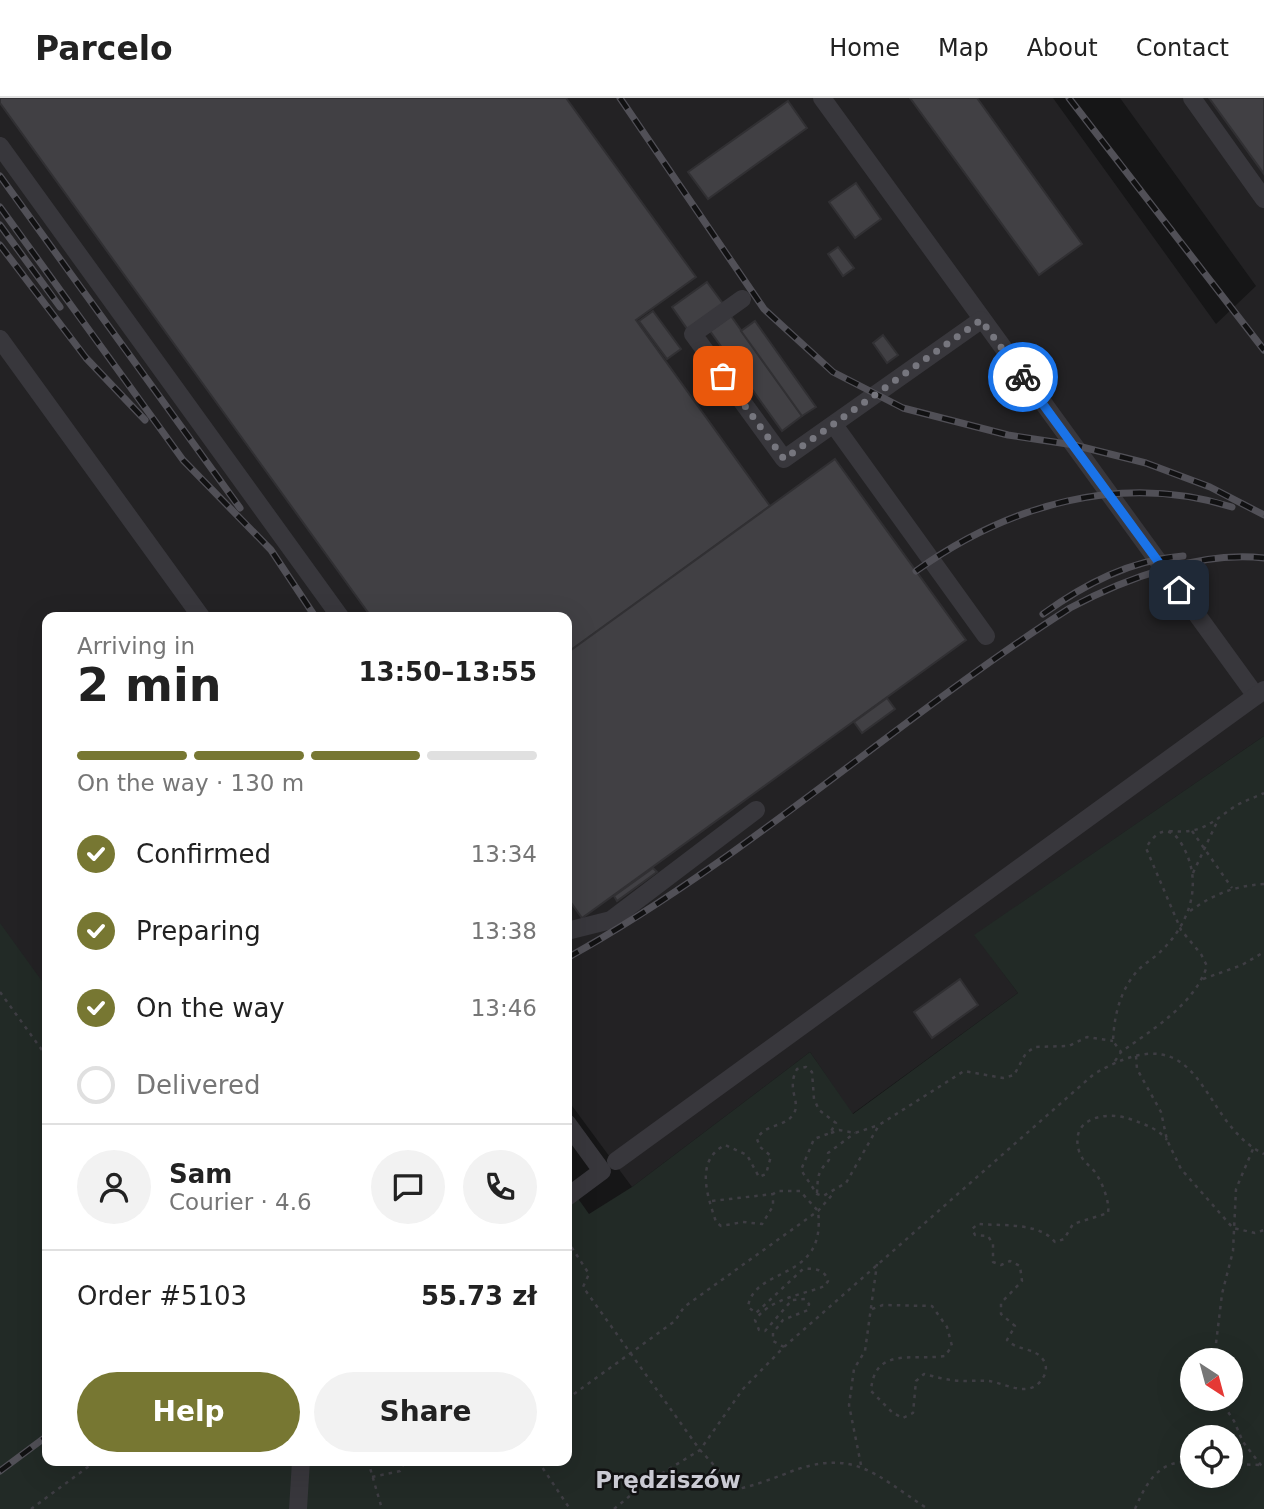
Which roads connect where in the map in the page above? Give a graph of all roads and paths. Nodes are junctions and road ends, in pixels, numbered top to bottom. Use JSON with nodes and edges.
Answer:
{"nodes":[{"id":1,"x":822,"y":98,"type":"edge"},
{"id":2,"x":1192,"y":98,"type":"edge"},
{"id":3,"x":0,"y":146,"type":"edge"},
{"id":4,"x":1264,"y":199,"type":"edge"},
{"id":5,"x":743,"y":299,"type":"dead end"},
{"id":6,"x":981,"y":320,"type":"junction"},
{"id":7,"x":0,"y":339,"type":"edge"},
{"id":8,"x":834,"y":425,"type":"junction"},
{"id":9,"x":198,"y":612,"type":"edge"},
{"id":10,"x":337,"y":612,"type":"edge"},
{"id":11,"x":986,"y":636,"type":"dead end"},
{"id":12,"x":1260,"y":693,"type":"edge"},
{"id":13,"x":1264,"y":793,"type":"edge"},
{"id":14,"x":756,"y":810,"type":"dead end"},
{"id":15,"x":1219,"y":820,"type":"junction"},
{"id":16,"x":1169,"y":831,"type":"junction"},
{"id":17,"x":1192,"y":831,"type":"junction"},
{"id":18,"x":1204,"y":846,"type":"junction"},
{"id":19,"x":1192,"y":875,"type":"junction"},
{"id":20,"x":1264,"y":884,"type":"edge"},
{"id":21,"x":1232,"y":888,"type":"junction"},
{"id":22,"x":1190,"y":912,"type":"junction"},
{"id":23,"x":572,"y":929,"type":"edge"},
{"id":24,"x":1181,"y":930,"type":"junction"},
{"id":25,"x":1264,"y":952,"type":"edge"},
{"id":26,"x":1203,"y":979,"type":"junction"},
{"id":27,"x":0,"y":992,"type":"edge"},
{"id":28,"x":1113,"y":1041,"type":"junction"},
{"id":29,"x":42,"y":1050,"type":"edge"},
{"id":30,"x":1121,"y":1052,"type":"junction"},
{"id":31,"x":1135,"y":1055,"type":"junction"},
{"id":32,"x":1115,"y":1061,"type":"junction"},
{"id":33,"x":879,"y":1125,"type":"junction"},
{"id":34,"x":572,"y":1130,"type":"edge"},
{"id":35,"x":830,"y":1133,"type":"junction"},
{"id":36,"x":855,"y":1133,"type":"junction"},
{"id":37,"x":1167,"y":1140,"type":"junction"},
{"id":38,"x":1253,"y":1149,"type":"junction"},
{"id":39,"x":1264,"y":1154,"type":"edge"},
{"id":40,"x":616,"y":1161,"type":"dead end"},
{"id":41,"x":834,"y":1192,"type":"junction"},
{"id":42,"x":572,"y":1193,"type":"edge"},
{"id":43,"x":773,"y":1194,"type":"junction"},
{"id":44,"x":817,"y":1194,"type":"junction"},
{"id":45,"x":711,"y":1200,"type":"junction"},
{"id":46,"x":818,"y":1211,"type":"junction"},
{"id":47,"x":1233,"y":1228,"type":"junction"},
{"id":48,"x":1264,"y":1230,"type":"edge"},
{"id":49,"x":572,"y":1248,"type":"edge"},
{"id":50,"x":877,"y":1264,"type":"junction"},
{"id":51,"x":872,"y":1310,"type":"junction"},
{"id":52,"x":784,"y":1347,"type":"junction"},
{"id":53,"x":1215,"y":1348,"type":"edge"},
{"id":54,"x":629,"y":1353,"type":"junction"},
{"id":55,"x":572,"y":1395,"type":"edge"},
{"id":56,"x":1227,"y":1411,"type":"edge"},
{"id":57,"x":700,"y":1450,"type":"junction"},
{"id":58,"x":1180,"y":1461,"type":"edge"},
{"id":59,"x":1243,"y":1465,"type":"edge"},
{"id":60,"x":89,"y":1466,"type":"edge"},
{"id":61,"x":301,"y":1466,"type":"edge"},
{"id":62,"x":369,"y":1466,"type":"edge"},
{"id":63,"x":402,"y":1466,"type":"edge"},
{"id":64,"x":541,"y":1466,"type":"edge"},
{"id":65,"x":861,"y":1466,"type":"junction"},
{"id":66,"x":1263,"y":1466,"type":"edge"},
{"id":67,"x":372,"y":1477,"type":"junction"},
{"id":68,"x":31,"y":1509,"type":"edge"},
{"id":69,"x":298,"y":1509,"type":"edge"},
{"id":70,"x":382,"y":1509,"type":"edge"},
{"id":71,"x":570,"y":1509,"type":"edge"},
{"id":72,"x":614,"y":1509,"type":"edge"},
{"id":73,"x":928,"y":1509,"type":"edge"},
{"id":74,"x":1135,"y":1509,"type":"edge"}],
"edges":[{"from":1,"to":6,"type":"street"},
{"from":2,"to":4,"type":"street"},
{"from":3,"to":10,"type":"street"},
{"from":5,"to":8,"type":"street"},
{"from":6,"to":8,"type":"street"},
{"from":6,"to":12,"type":"street"},
{"from":7,"to":9,"type":"street"},
{"from":8,"to":11,"type":"street"},
{"from":12,"to":40,"type":"street"},
{"from":13,"to":15,"type":"path"},
{"from":14,"to":23,"type":"street"},
{"from":15,"to":17,"type":"path"},
{"from":15,"to":18,"type":"path"},
{"from":16,"to":17,"type":"path"},
{"from":16,"to":19,"type":"path"},
{"from":16,"to":24,"type":"path"},
{"from":17,"to":18,"type":"path"},
{"from":18,"to":19,"type":"path"},
{"from":18,"to":21,"type":"path"},
{"from":19,"to":22,"type":"path"},
{"from":20,"to":21,"type":"path"},
{"from":21,"to":22,"type":"path"},
{"from":22,"to":24,"type":"path"},
{"from":24,"to":26,"type":"path"},
{"from":24,"to":28,"type":"path"},
{"from":25,"to":26,"type":"path"},
{"from":26,"to":30,"type":"path"},
{"from":27,"to":29,"type":"path"},
{"from":28,"to":30,"type":"path"},
{"from":28,"to":33,"type":"path"},
{"from":30,"to":32,"type":"path"},
{"from":31,"to":32,"type":"path"},
{"from":31,"to":37,"type":"path"},
{"from":31,"to":38,"type":"path"},
{"from":32,"to":50,"type":"path"},
{"from":33,"to":36,"type":"path"},
{"from":33,"to":41,"type":"path"},
{"from":34,"to":42,"type":"street"},
{"from":35,"to":36,"type":"path"},
{"from":35,"to":44,"type":"path"},
{"from":35,"to":45,"type":"path"},
{"from":36,"to":44,"type":"path"},
{"from":37,"to":47,"type":"path"},
{"from":37,"to":51,"type":"path"},
{"from":38,"to":39,"type":"path"},
{"from":38,"to":47,"type":"path"},
{"from":41,"to":44,"type":"path"},
{"from":41,"to":46,"type":"path"},
{"from":43,"to":45,"type":"path"},
{"from":43,"to":45,"type":"path"},
{"from":43,"to":46,"type":"path"},
{"from":46,"to":52,"type":"path"},
{"from":46,"to":54,"type":"path"},
{"from":47,"to":48,"type":"path"},
{"from":47,"to":53,"type":"path"},
{"from":49,"to":54,"type":"path"},
{"from":50,"to":51,"type":"path"},
{"from":50,"to":52,"type":"path"},
{"from":51,"to":65,"type":"path"},
{"from":52,"to":57,"type":"path"},
{"from":54,"to":55,"type":"path"},
{"from":54,"to":57,"type":"path"},
{"from":56,"to":66,"type":"path"},
{"from":57,"to":65,"type":"path"},
{"from":57,"to":72,"type":"path"},
{"from":58,"to":74,"type":"path"},
{"from":59,"to":66,"type":"path"},
{"from":60,"to":68,"type":"path"},
{"from":61,"to":69,"type":"street"},
{"from":62,"to":67,"type":"path"},
{"from":63,"to":67,"type":"path"},
{"from":64,"to":71,"type":"path"},
{"from":65,"to":73,"type":"path"},
{"from":67,"to":70,"type":"path"}]}
